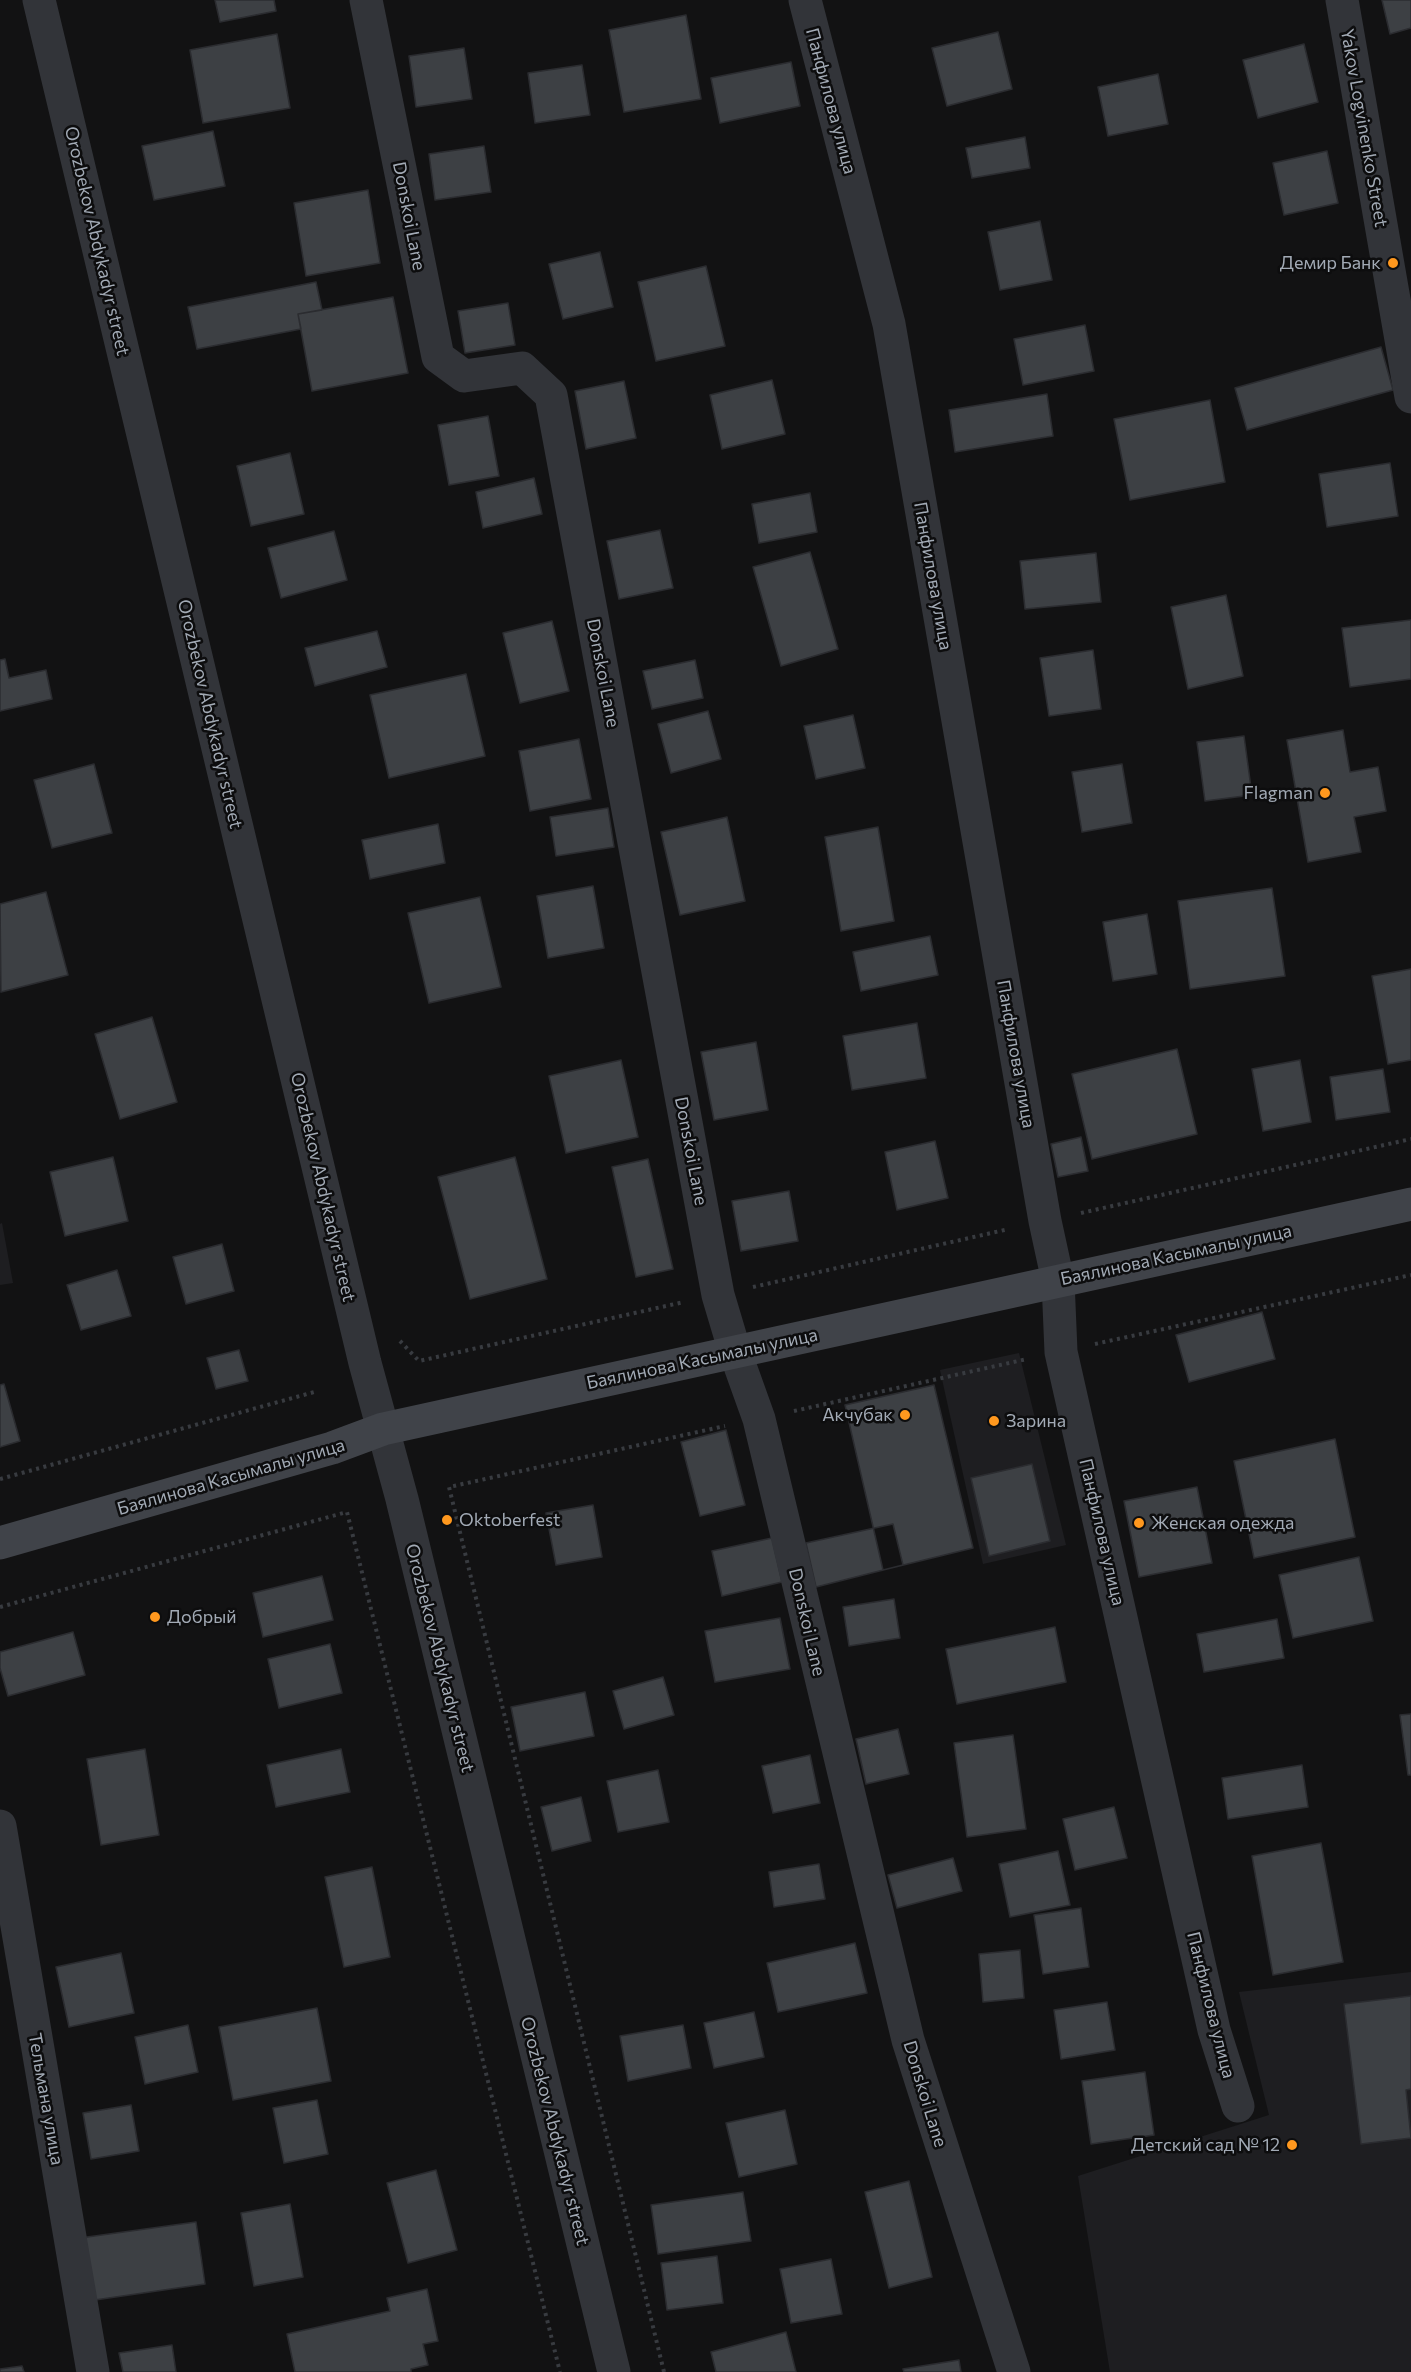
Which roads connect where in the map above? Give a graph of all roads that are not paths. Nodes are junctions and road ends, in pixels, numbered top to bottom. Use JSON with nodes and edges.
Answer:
{"nodes":[{"id":1,"x":39,"y":0,"type":"edge"},
{"id":2,"x":366,"y":0,"type":"edge"},
{"id":3,"x":805,"y":0,"type":"edge"},
{"id":4,"x":1342,"y":0,"type":"edge"},
{"id":5,"x":1411,"y":397,"type":"edge"},
{"id":6,"x":1411,"y":1204,"type":"edge"},
{"id":7,"x":1058,"y":1281,"type":"junction"},
{"id":8,"x":735,"y":1352,"type":"junction"},
{"id":9,"x":383,"y":1429,"type":"junction"},
{"id":10,"x":0,"y":1543,"type":"edge"},
{"id":11,"x":0,"y":1826,"type":"edge"},
{"id":12,"x":1238,"y":2106,"type":"dead end"},
{"id":13,"x":93,"y":2372,"type":"edge"},
{"id":14,"x":614,"y":2372,"type":"edge"},
{"id":15,"x":1014,"y":2372,"type":"edge"}],
"edges":[{"from":1,"to":9,"type":"street","name":"Orozbekov Abdykadyr street"},
{"from":2,"to":8,"type":"street","name":"Donskoi Lane"},
{"from":3,"to":7,"type":"street","name":"Панфилова улица"},
{"from":4,"to":5,"type":"street","name":"Yakov Logvinenko Street"},
{"from":6,"to":7,"type":"main road","name":"Баялинова Касымалы улица"},
{"from":7,"to":8,"type":"main road","name":"Баялинова Касымалы улица"},
{"from":7,"to":12,"type":"street","name":"Панфилова улица"},
{"from":8,"to":9,"type":"main road","name":"Баялинова Касымалы улица"},
{"from":8,"to":15,"type":"street","name":"Donskoi Lane"},
{"from":9,"to":10,"type":"main road","name":"Баялинова Касымалы улица"},
{"from":9,"to":14,"type":"street","name":"Orozbekov Abdykadyr street"},
{"from":11,"to":13,"type":"street","name":"Тельмана улица"}]}
